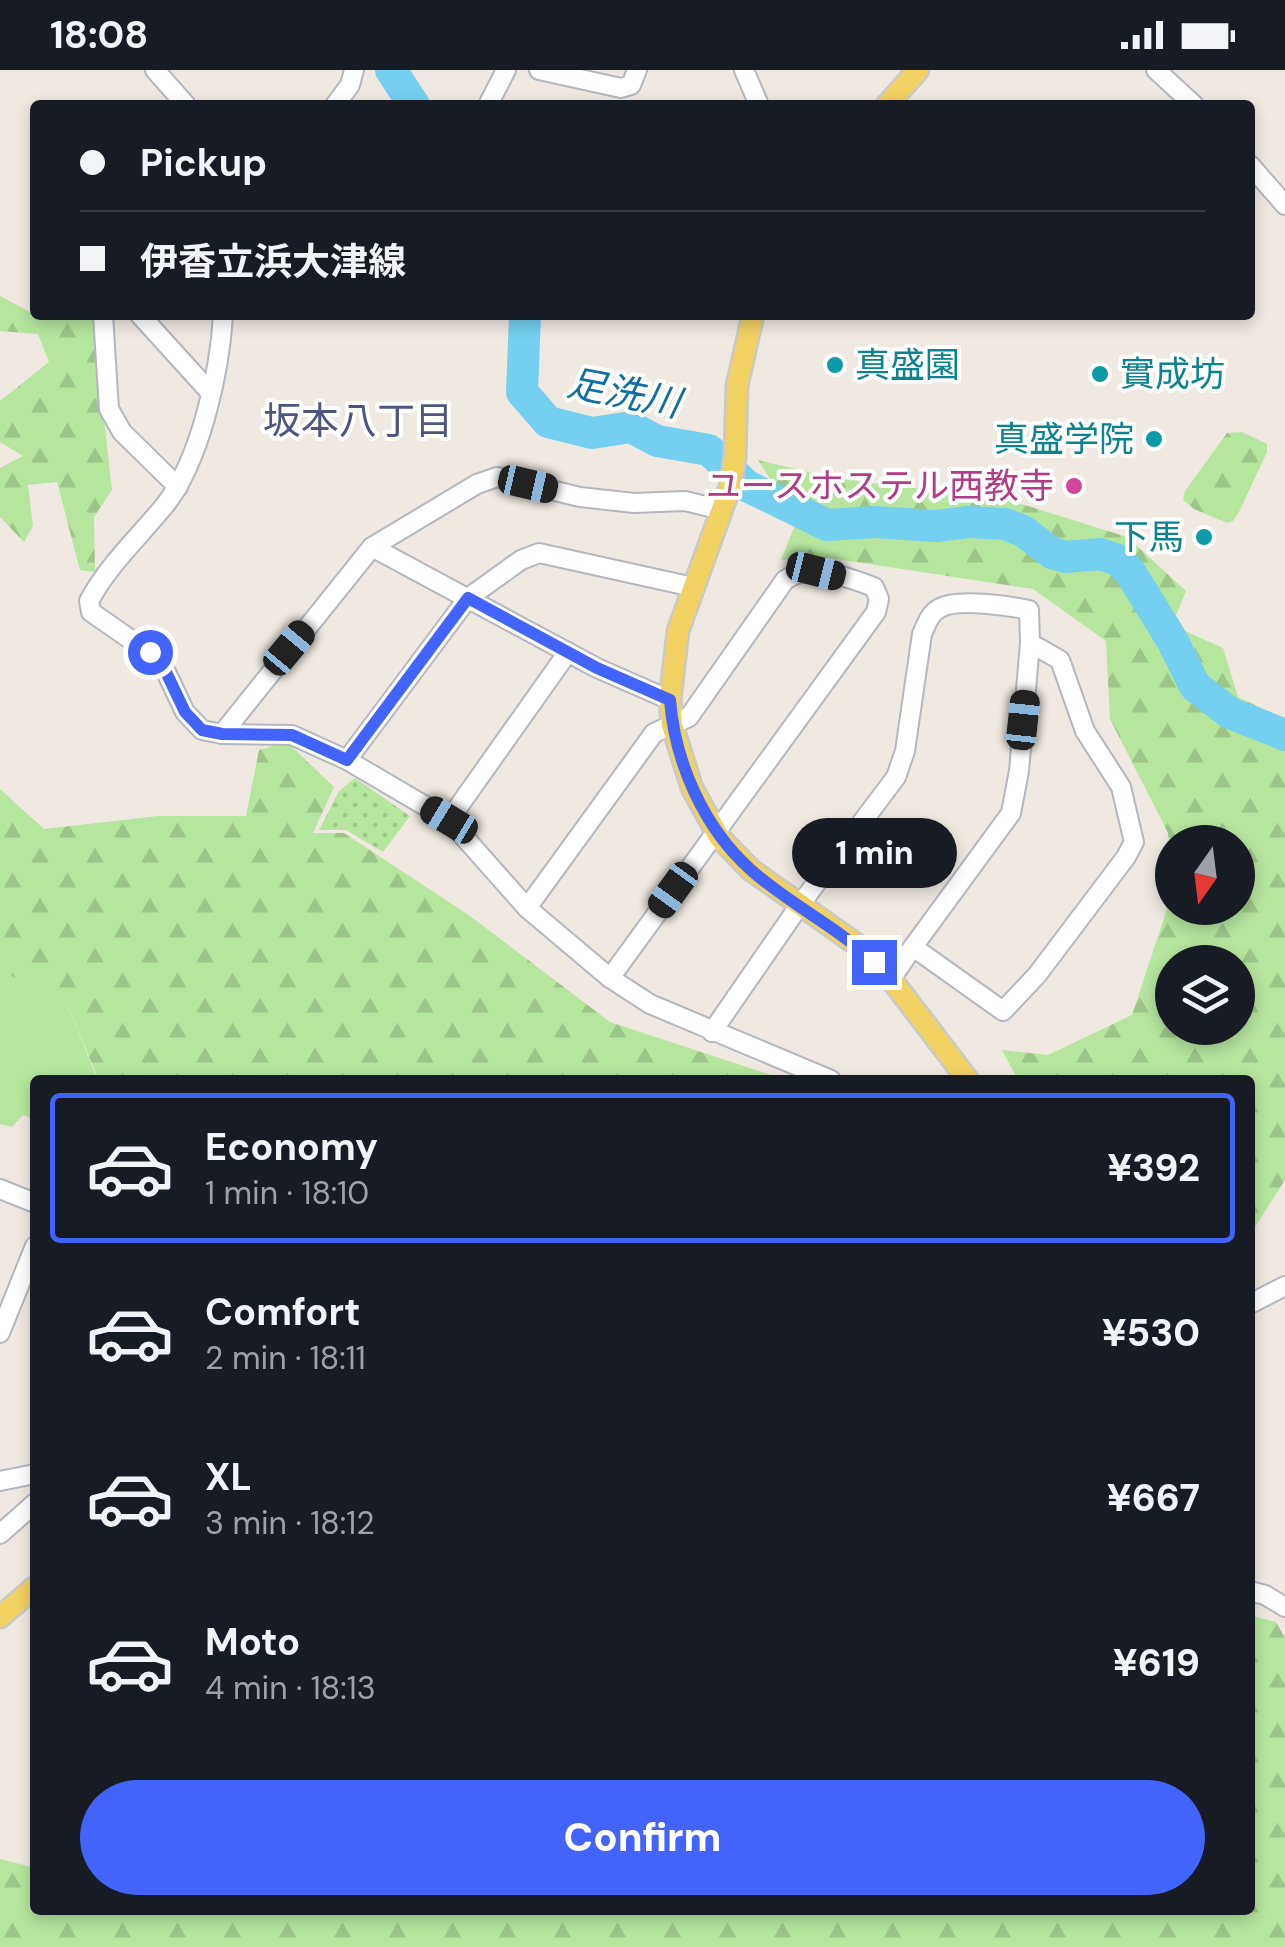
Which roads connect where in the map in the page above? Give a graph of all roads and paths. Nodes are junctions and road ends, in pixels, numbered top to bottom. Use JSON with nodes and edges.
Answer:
{"nodes":[{"id":1,"x":155,"y":70,"type":"edge"},
{"id":2,"x":354,"y":70,"type":"edge"},
{"id":3,"x":506,"y":70,"type":"edge"},
{"id":4,"x":539,"y":70,"type":"edge"},
{"id":5,"x":637,"y":70,"type":"edge"},
{"id":6,"x":744,"y":70,"type":"edge"},
{"id":7,"x":918,"y":70,"type":"edge"},
{"id":8,"x":1156,"y":70,"type":"edge"},
{"id":9,"x":182,"y":100,"type":"edge"},
{"id":10,"x":339,"y":100,"type":"edge"},
{"id":11,"x":491,"y":100,"type":"edge"},
{"id":12,"x":757,"y":100,"type":"edge"},
{"id":13,"x":891,"y":100,"type":"edge"},
{"id":14,"x":1189,"y":100,"type":"edge"},
{"id":15,"x":1255,"y":171,"type":"edge"},
{"id":16,"x":1285,"y":206,"type":"edge"},
{"id":17,"x":102,"y":320,"type":"edge"},
{"id":18,"x":145,"y":320,"type":"edge"},
{"id":19,"x":222,"y":320,"type":"edge"},
{"id":20,"x":752,"y":320,"type":"edge"},
{"id":21,"x":210,"y":391,"type":"junction"},
{"id":22,"x":178,"y":487,"type":"junction"},
{"id":23,"x":722,"y":510,"type":"junction"},
{"id":24,"x":372,"y":548,"type":"junction"},
{"id":25,"x":694,"y":587,"type":"junction"},
{"id":26,"x":468,"y":598,"type":"junction"},
{"id":27,"x":1030,"y":643,"type":"junction"},
{"id":28,"x":568,"y":652,"type":"junction"},
{"id":29,"x":670,"y":700,"type":"junction"},
{"id":30,"x":672,"y":726,"type":"junction"},
{"id":31,"x":222,"y":734,"type":"junction"},
{"id":32,"x":347,"y":760,"type":"junction"},
{"id":33,"x":449,"y":820,"type":"junction"},
{"id":34,"x":715,"y":830,"type":"junction"},
{"id":35,"x":799,"y":906,"type":"junction"},
{"id":36,"x":527,"y":908,"type":"junction"},
{"id":37,"x":913,"y":947,"type":"junction"},
{"id":38,"x":610,"y":978,"type":"junction"},
{"id":39,"x":891,"y":979,"type":"junction"},
{"id":40,"x":712,"y":1032,"type":"junction"},
{"id":41,"x":818,"y":1075,"type":"edge"},
{"id":42,"x":963,"y":1075,"type":"edge"},
{"id":43,"x":0,"y":1189,"type":"edge"},
{"id":44,"x":30,"y":1202,"type":"edge"},
{"id":45,"x":30,"y":1259,"type":"edge"},
{"id":46,"x":1285,"y":1286,"type":"edge"},
{"id":47,"x":1255,"y":1301,"type":"edge"},
{"id":48,"x":0,"y":1334,"type":"edge"},
{"id":49,"x":30,"y":1475,"type":"edge"},
{"id":50,"x":0,"y":1481,"type":"edge"},
{"id":51,"x":30,"y":1508,"type":"edge"},
{"id":52,"x":0,"y":1534,"type":"edge"},
{"id":53,"x":30,"y":1591,"type":"edge"},
{"id":54,"x":1255,"y":1591,"type":"edge"},
{"id":55,"x":1285,"y":1607,"type":"edge"},
{"id":56,"x":0,"y":1617,"type":"edge"}],
"edges":[{"from":1,"to":9,"type":"street"},
{"from":2,"to":10,"type":"street"},
{"from":3,"to":11,"type":"street"},
{"from":4,"to":5,"type":"street"},
{"from":6,"to":12,"type":"street"},
{"from":7,"to":13,"type":"main road"},
{"from":8,"to":14,"type":"street"},
{"from":15,"to":16,"type":"street"},
{"from":17,"to":22,"type":"street"},
{"from":18,"to":21,"type":"street"},
{"from":19,"to":21,"type":"street"},
{"from":20,"to":23,"type":"main road"},
{"from":21,"to":22,"type":"street"},
{"from":22,"to":31,"type":"street"},
{"from":23,"to":24,"type":"street"},
{"from":23,"to":25,"type":"main road"},
{"from":24,"to":26,"type":"street"},
{"from":24,"to":31,"type":"street"},
{"from":25,"to":26,"type":"street"},
{"from":25,"to":29,"type":"main road"},
{"from":26,"to":28,"type":"street"},
{"from":26,"to":32,"type":"street"},
{"from":27,"to":35,"type":"street"},
{"from":27,"to":37,"type":"street"},
{"from":27,"to":37,"type":"street"},
{"from":28,"to":29,"type":"street"},
{"from":28,"to":33,"type":"street"},
{"from":29,"to":30,"type":"main road"},
{"from":30,"to":34,"type":"main road"},
{"from":30,"to":34,"type":"street"},
{"from":30,"to":36,"type":"street"},
{"from":31,"to":32,"type":"street"},
{"from":32,"to":33,"type":"street"},
{"from":33,"to":36,"type":"street"},
{"from":34,"to":35,"type":"main road"},
{"from":34,"to":38,"type":"street"},
{"from":35,"to":39,"type":"main road"},
{"from":35,"to":40,"type":"street"},
{"from":36,"to":38,"type":"street"},
{"from":37,"to":39,"type":"street"},
{"from":38,"to":40,"type":"street"},
{"from":39,"to":42,"type":"main road"},
{"from":40,"to":41,"type":"street"},
{"from":43,"to":44,"type":"street"},
{"from":45,"to":48,"type":"street"},
{"from":46,"to":47,"type":"street"},
{"from":49,"to":50,"type":"street"},
{"from":51,"to":52,"type":"street"},
{"from":53,"to":56,"type":"main road"},
{"from":54,"to":55,"type":"street"}]}
